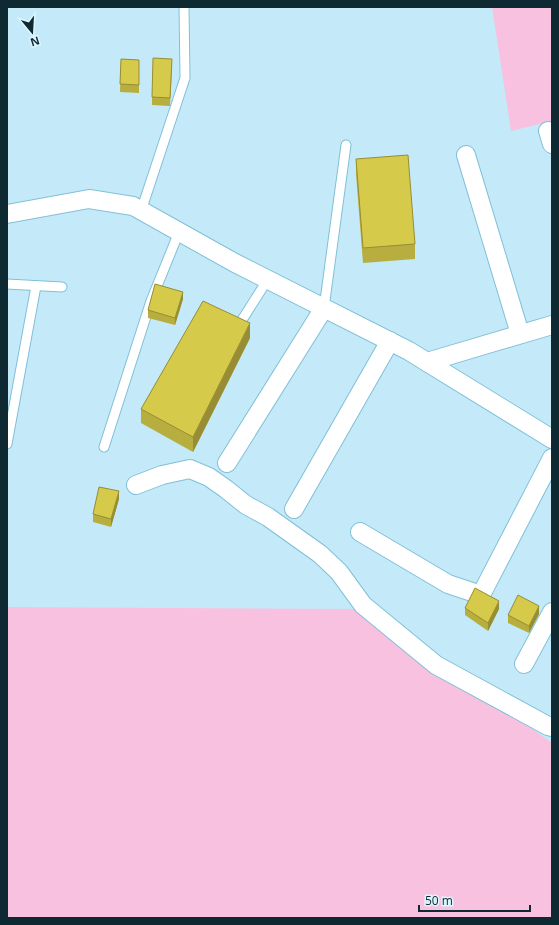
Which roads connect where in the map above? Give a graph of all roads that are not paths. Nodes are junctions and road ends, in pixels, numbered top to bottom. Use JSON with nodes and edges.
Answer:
{"nodes":[{"id":1,"x":184,"y":7,"type":"edge"},
{"id":2,"x":346,"y":144,"type":"dead end"},
{"id":3,"x":466,"y":155,"type":"dead end"},
{"id":4,"x":140,"y":210,"type":"junction"},
{"id":5,"x":7,"y":214,"type":"edge"},
{"id":6,"x":179,"y":232,"type":"junction"},
{"id":7,"x":268,"y":279,"type":"junction"},
{"id":8,"x":7,"y":284,"type":"edge"},
{"id":9,"x":36,"y":286,"type":"junction"},
{"id":10,"x":62,"y":287,"type":"dead end"},
{"id":11,"x":324,"y":308,"type":"junction"},
{"id":12,"x":242,"y":320,"type":"edge"},
{"id":13,"x":552,"y":325,"type":"edge"},
{"id":14,"x":520,"y":334,"type":"junction"},
{"id":15,"x":390,"y":341,"type":"junction"},
{"id":16,"x":427,"y":362,"type":"junction"},
{"id":17,"x":552,"y":439,"type":"edge"},
{"id":18,"x":7,"y":444,"type":"edge"},
{"id":19,"x":104,"y":447,"type":"dead end"},
{"id":20,"x":552,"y":458,"type":"edge"},
{"id":21,"x":227,"y":463,"type":"dead end"},
{"id":22,"x":136,"y":485,"type":"dead end"},
{"id":23,"x":294,"y":509,"type":"dead end"},
{"id":24,"x":360,"y":532,"type":"dead end"},
{"id":25,"x":552,"y":612,"type":"edge"},
{"id":26,"x":524,"y":664,"type":"dead end"},
{"id":27,"x":552,"y":727,"type":"edge"}],
"edges":[{"from":1,"to":4,"type":"lane"},
{"from":2,"to":11,"type":"lane"},
{"from":3,"to":14,"type":"street"},
{"from":4,"to":5,"type":"street"},
{"from":4,"to":6,"type":"street"},
{"from":6,"to":7,"type":"street"},
{"from":6,"to":19,"type":"lane"},
{"from":7,"to":11,"type":"street"},
{"from":7,"to":12,"type":"lane"},
{"from":8,"to":9,"type":"lane"},
{"from":9,"to":10,"type":"lane"},
{"from":9,"to":18,"type":"lane"},
{"from":11,"to":15,"type":"street"},
{"from":11,"to":21,"type":"street"},
{"from":13,"to":14,"type":"street"},
{"from":14,"to":16,"type":"street"},
{"from":15,"to":16,"type":"street"},
{"from":15,"to":23,"type":"street"},
{"from":16,"to":17,"type":"street"},
{"from":20,"to":24,"type":"street"},
{"from":22,"to":27,"type":"street"},
{"from":25,"to":26,"type":"street"}]}
